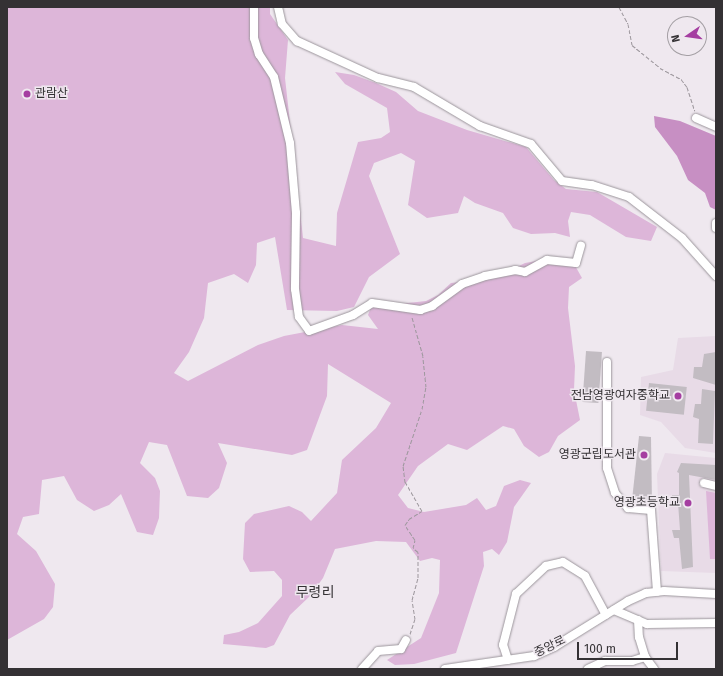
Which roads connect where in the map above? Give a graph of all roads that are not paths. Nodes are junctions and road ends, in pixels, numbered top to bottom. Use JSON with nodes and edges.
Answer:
{"nodes":[{"id":1,"x":254,"y":7,"type":"edge"},
{"id":2,"x":278,"y":7,"type":"edge"},
{"id":3,"x":696,"y":118,"type":"road end"},
{"id":4,"x":716,"y":127,"type":"edge"},
{"id":5,"x":716,"y":223,"type":"edge"},
{"id":6,"x":716,"y":228,"type":"edge"},
{"id":7,"x":580,"y":246,"type":"dead end"},
{"id":8,"x":716,"y":276,"type":"edge"},
{"id":9,"x":607,"y":362,"type":"dead end"},
{"id":10,"x":704,"y":483,"type":"dead end"},
{"id":11,"x":716,"y":486,"type":"edge"},
{"id":12,"x":657,"y":592,"type":"junction"},
{"id":13,"x":716,"y":594,"type":"edge"},
{"id":14,"x":614,"y":610,"type":"junction"},
{"id":15,"x":606,"y":615,"type":"junction"},
{"id":16,"x":638,"y":620,"type":"junction"},
{"id":17,"x":716,"y":623,"type":"edge"},
{"id":18,"x":406,"y":640,"type":"road end"},
{"id":19,"x":645,"y":657,"type":"junction"},
{"id":20,"x":508,"y":660,"type":"junction"},
{"id":21,"x":362,"y":669,"type":"edge"},
{"id":22,"x":446,"y":669,"type":"edge"},
{"id":23,"x":588,"y":669,"type":"edge"},
{"id":24,"x":654,"y":669,"type":"edge"}],
"edges":[{"from":1,"to":7,"type":"street"},
{"from":2,"to":8,"type":"street"},
{"from":3,"to":4,"type":"street"},
{"from":5,"to":6,"type":"street"},
{"from":9,"to":12,"type":"street"},
{"from":10,"to":11,"type":"street"},
{"from":12,"to":13,"type":"street","name":"중앙로"},
{"from":12,"to":14,"type":"street","name":"중앙로"},
{"from":14,"to":15,"type":"street","name":"중앙로"},
{"from":14,"to":16,"type":"street"},
{"from":15,"to":20,"type":"street","name":"중앙로"},
{"from":15,"to":20,"type":"street"},
{"from":16,"to":17,"type":"street"},
{"from":16,"to":19,"type":"street"},
{"from":18,"to":21,"type":"street"},
{"from":19,"to":23,"type":"street"},
{"from":19,"to":24,"type":"street"},
{"from":20,"to":22,"type":"street","name":"중앙로"}]}
